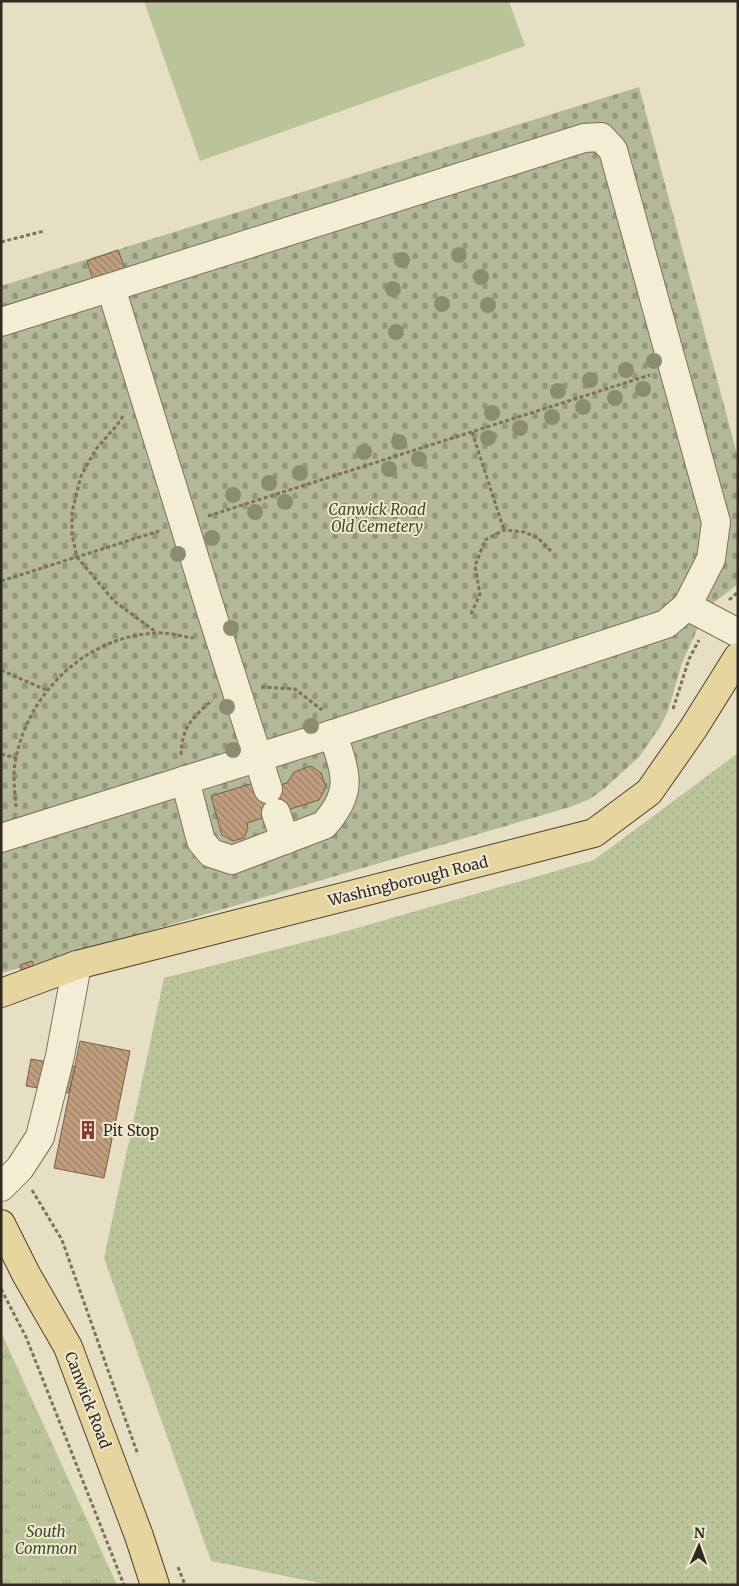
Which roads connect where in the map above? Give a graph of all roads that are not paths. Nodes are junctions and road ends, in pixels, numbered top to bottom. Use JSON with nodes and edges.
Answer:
{"nodes":[{"id":1,"x":111,"y":288,"type":"junction"},
{"id":2,"x":1,"y":322,"type":"edge"},
{"id":3,"x":698,"y":612,"type":"junction"},
{"id":4,"x":738,"y":633,"type":"edge"},
{"id":5,"x":738,"y":658,"type":"edge"},
{"id":6,"x":333,"y":734,"type":"junction"},
{"id":7,"x":258,"y":757,"type":"junction"},
{"id":8,"x":185,"y":780,"type":"junction"},
{"id":9,"x":11,"y":835,"type":"edge"},
{"id":10,"x":285,"y":840,"type":"junction"},
{"id":11,"x":77,"y":965,"type":"junction"},
{"id":12,"x":1,"y":993,"type":"edge"},
{"id":13,"x":1,"y":1187,"type":"edge"},
{"id":14,"x":1,"y":1224,"type":"edge"},
{"id":15,"x":155,"y":1585,"type":"edge"}],
"edges":[{"from":1,"to":2,"type":"lane"},
{"from":1,"to":3,"type":"lane"},
{"from":1,"to":7,"type":"lane"},
{"from":3,"to":4,"type":"lane"},
{"from":3,"to":6,"type":"lane"},
{"from":5,"to":11,"type":"main road","name":"Washingborough Road"},
{"from":6,"to":7,"type":"lane"},
{"from":6,"to":10,"type":"lane"},
{"from":7,"to":8,"type":"lane"},
{"from":7,"to":10,"type":"lane"},
{"from":8,"to":9,"type":"lane"},
{"from":8,"to":10,"type":"lane"},
{"from":11,"to":12,"type":"main road","name":"Washingborough Road"},
{"from":11,"to":13,"type":"lane"},
{"from":14,"to":15,"type":"main road","name":"Canwick Road"}]}
